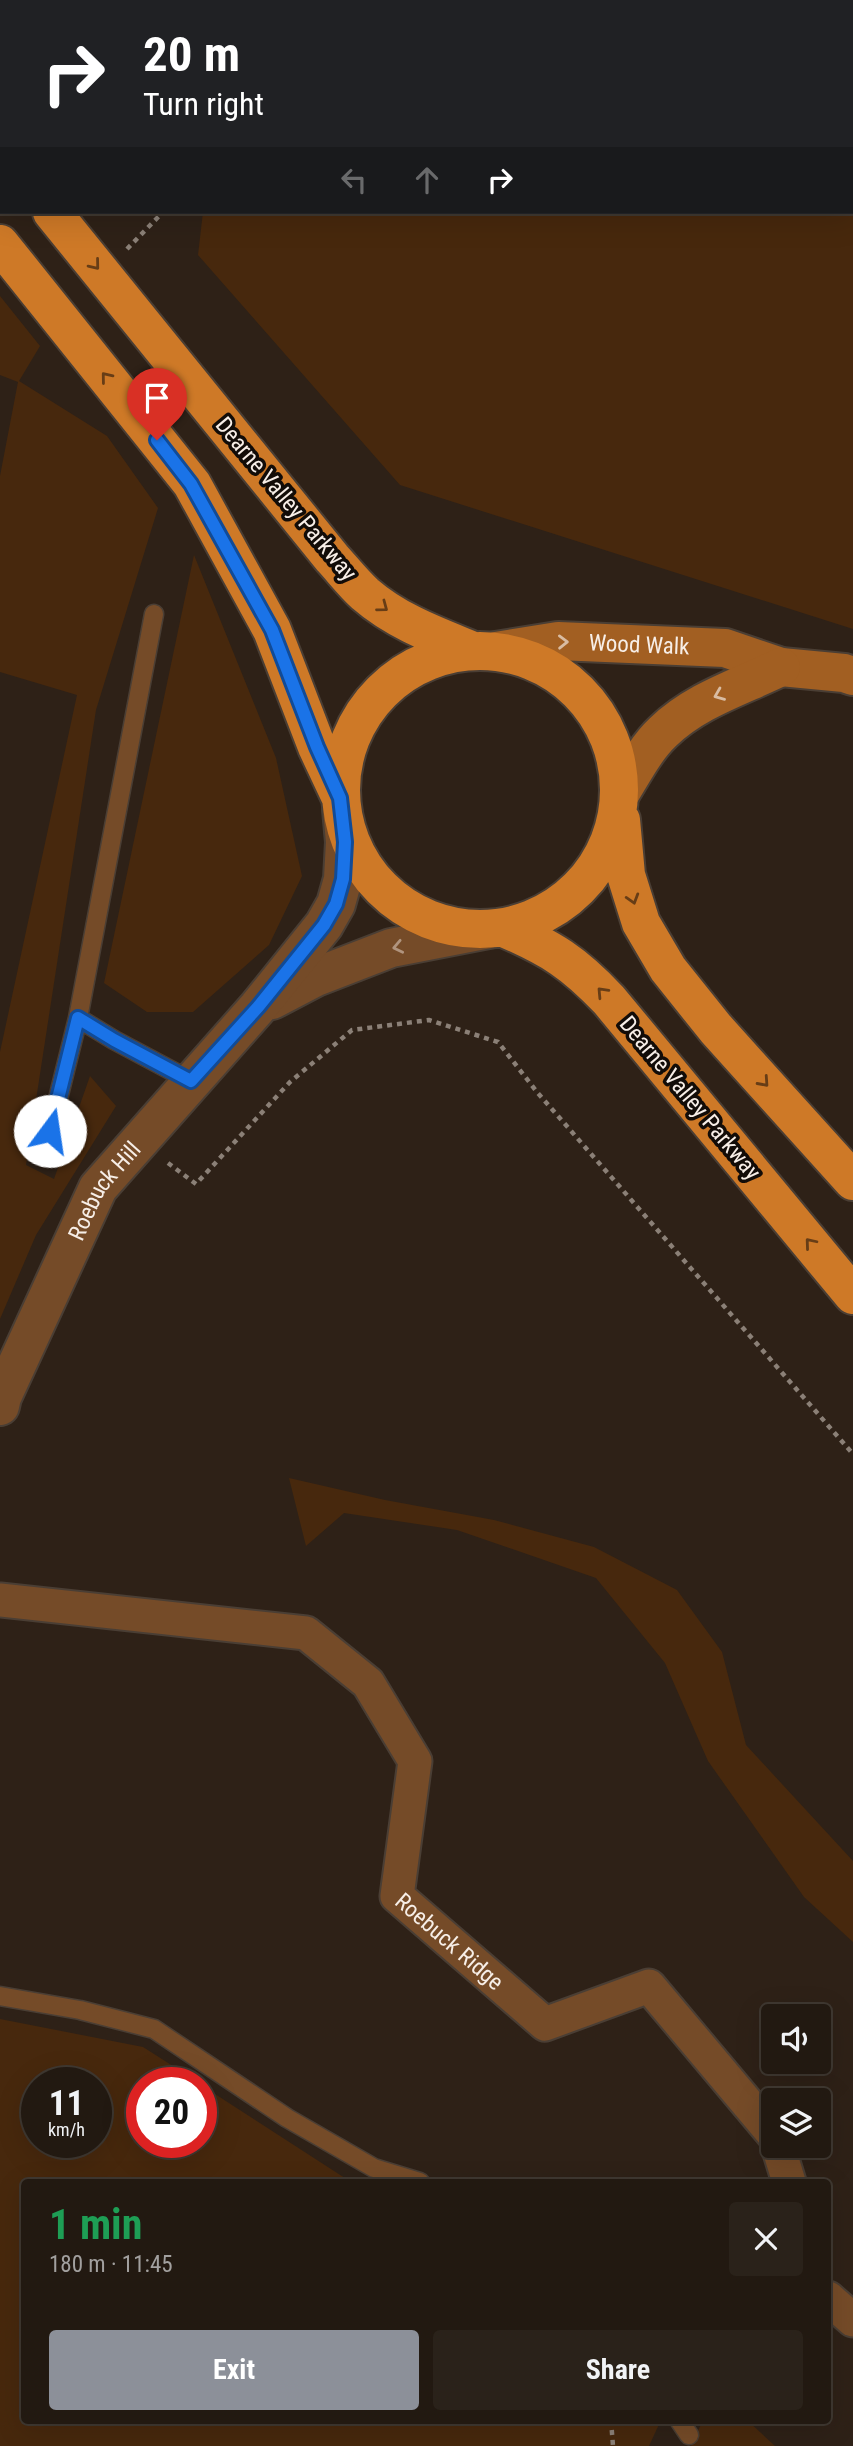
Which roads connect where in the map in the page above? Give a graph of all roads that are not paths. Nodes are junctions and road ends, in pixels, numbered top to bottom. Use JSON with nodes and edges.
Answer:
{"nodes":[{"id":1,"x":54,"y":214,"type":"edge"},
{"id":2,"x":0,"y":244,"type":"edge"},
{"id":3,"x":154,"y":614,"type":"dead end"},
{"id":4,"x":484,"y":650,"type":"junction"},
{"id":5,"x":780,"y":667,"type":"junction"},
{"id":6,"x":853,"y":676,"type":"edge"},
{"id":7,"x":620,"y":801,"type":"junction"},
{"id":8,"x":341,"y":804,"type":"junction"},
{"id":9,"x":497,"y":929,"type":"junction"},
{"id":10,"x":258,"y":1007,"type":"junction"},
{"id":11,"x":78,"y":1018,"type":"junction"},
{"id":12,"x":191,"y":1081,"type":"junction"},
{"id":13,"x":50,"y":1131,"type":"dead end"},
{"id":14,"x":853,"y":1181,"type":"edge"},
{"id":15,"x":853,"y":1295,"type":"edge"},
{"id":16,"x":0,"y":1406,"type":"edge"},
{"id":17,"x":0,"y":1600,"type":"edge"},
{"id":18,"x":0,"y":1996,"type":"edge"},
{"id":19,"x":761,"y":2120,"type":"edge"},
{"id":20,"x":782,"y":2158,"type":"edge"},
{"id":21,"x":410,"y":2179,"type":"edge"},
{"id":22,"x":788,"y":2179,"type":"edge"},
{"id":23,"x":831,"y":2301,"type":"edge"},
{"id":24,"x":853,"y":2320,"type":"edge"}],
"edges":[{"from":1,"to":4,"type":"highway","name":"Dearne Valley Parkway","one_way":true},
{"from":8,"to":2,"type":"highway","one_way":true},
{"from":3,"to":11,"type":"lane"},
{"from":4,"to":5,"type":"main road","name":"Wood Walk","one_way":true},
{"from":4,"to":7,"type":"highway","name":"Dearne Valley Parkway"},
{"from":4,"to":8,"type":"highway"},
{"from":5,"to":6,"type":"main road","name":"Wood Walk"},
{"from":5,"to":7,"type":"main road","name":"Wood Walk","one_way":true},
{"from":7,"to":9,"type":"highway"},
{"from":7,"to":14,"type":"highway","one_way":true},
{"from":8,"to":9,"type":"highway"},
{"from":8,"to":10,"type":"street","name":"Roebuck Hill"},
{"from":9,"to":10,"type":"street","name":"Roebuck Hill","one_way":true},
{"from":15,"to":9,"type":"highway","name":"Dearne Valley Parkway","one_way":true},
{"from":10,"to":12,"type":"street","name":"Roebuck Hill"},
{"from":11,"to":12,"type":"lane"},
{"from":11,"to":13,"type":"lane"},
{"from":12,"to":16,"type":"street","name":"Roebuck Hill"},
{"from":17,"to":19,"type":"street","name":"Roebuck Ridge"},
{"from":18,"to":21,"type":"lane"},
{"from":20,"to":22,"type":"street"},
{"from":23,"to":24,"type":"street"}]}
